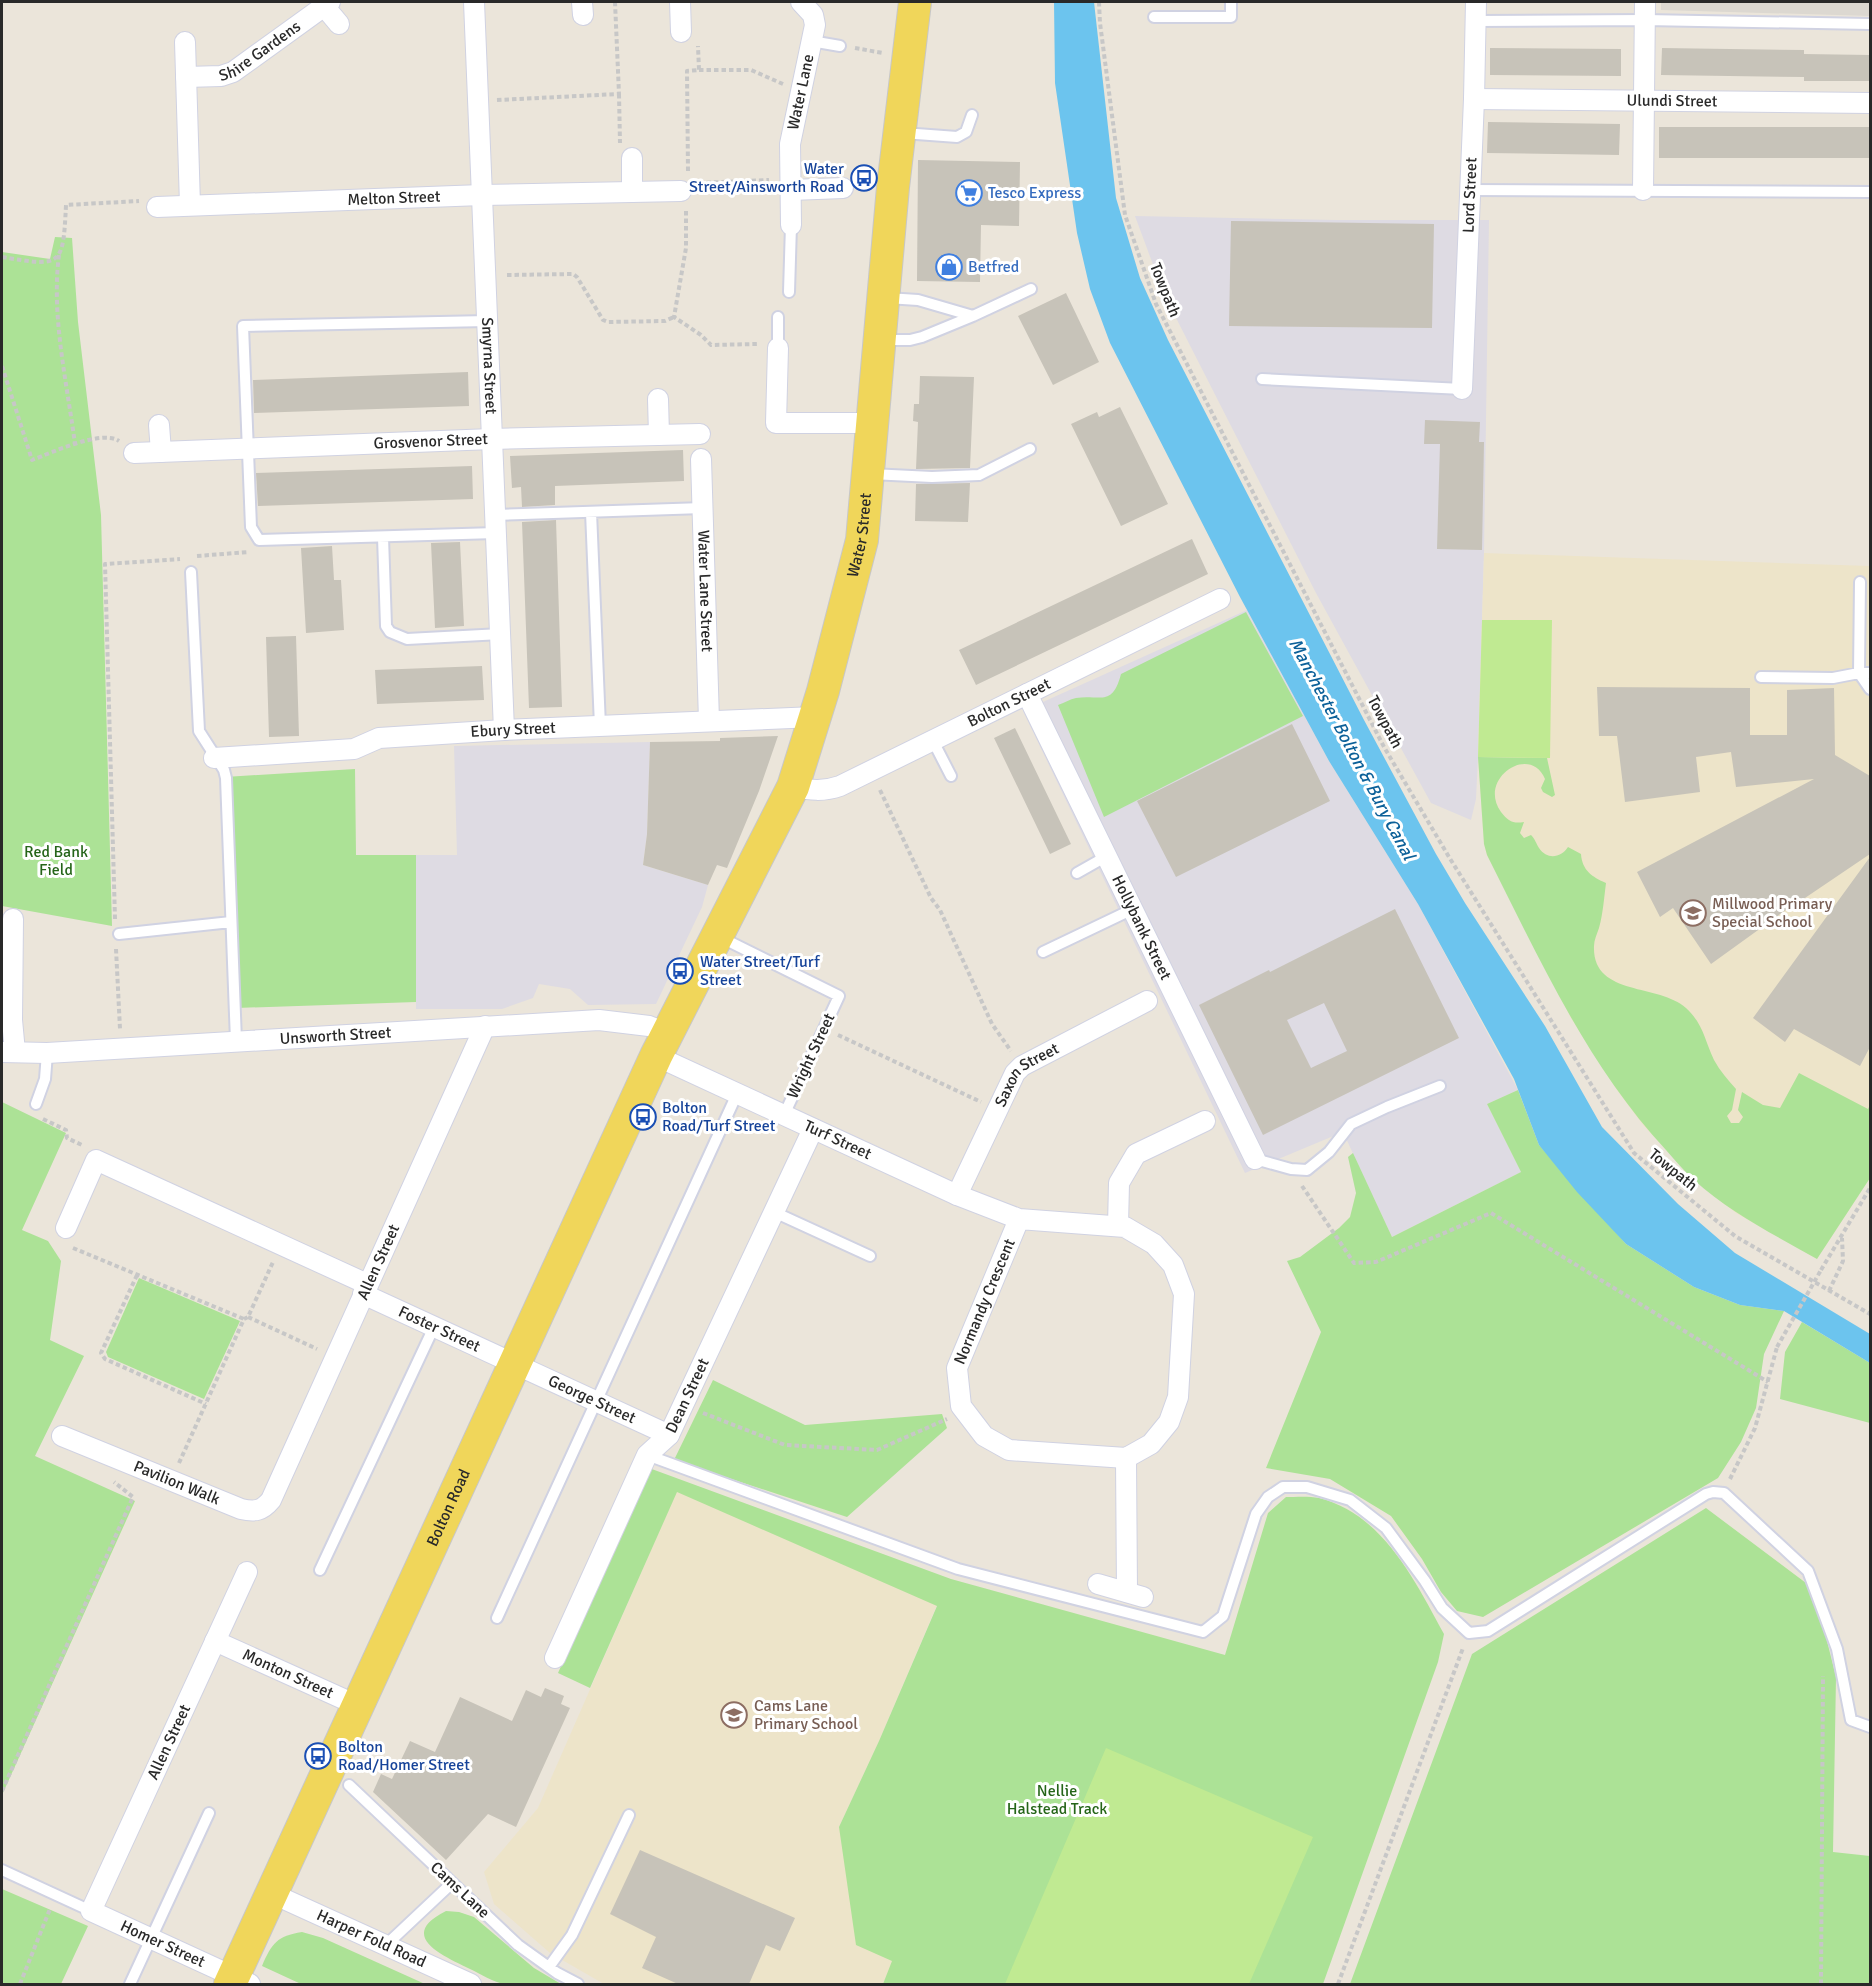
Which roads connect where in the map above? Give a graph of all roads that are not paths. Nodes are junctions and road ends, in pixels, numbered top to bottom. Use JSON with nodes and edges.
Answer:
{"nodes":[{"id":1,"x":474,"y":2,"type":"edge"},
{"id":2,"x":680,"y":2,"type":"edge"},
{"id":3,"x":801,"y":2,"type":"edge"},
{"id":4,"x":915,"y":2,"type":"edge"},
{"id":5,"x":1231,"y":2,"type":"edge"},
{"id":6,"x":1476,"y":2,"type":"edge"},
{"id":7,"x":327,"y":4,"type":"edge"},
{"id":8,"x":1645,"y":11,"type":"edge"},
{"id":9,"x":1154,"y":17,"type":"dead end"},
{"id":10,"x":1475,"y":21,"type":"junction"},
{"id":11,"x":339,"y":24,"type":"dead end"},
{"id":12,"x":1870,"y":24,"type":"edge"},
{"id":13,"x":681,"y":32,"type":"road end"},
{"id":14,"x":811,"y":41,"type":"junction"},
{"id":15,"x":185,"y":42,"type":"dead end"},
{"id":16,"x":840,"y":46,"type":"road end"},
{"id":17,"x":186,"y":77,"type":"junction"},
{"id":18,"x":1474,"y":99,"type":"junction"},
{"id":19,"x":1645,"y":101,"type":"junction"},
{"id":20,"x":1870,"y":103,"type":"edge"},
{"id":21,"x":972,"y":115,"type":"dead end"},
{"id":22,"x":899,"y":133,"type":"junction"},
{"id":23,"x":632,"y":158,"type":"road end"},
{"id":24,"x":791,"y":185,"type":"junction"},
{"id":25,"x":684,"y":187,"type":"road end"},
{"id":26,"x":843,"y":188,"type":"dead end"},
{"id":27,"x":1469,"y":190,"type":"junction"},
{"id":28,"x":1643,"y":190,"type":"junction"},
{"id":29,"x":632,"y":192,"type":"junction"},
{"id":30,"x":1870,"y":192,"type":"edge"},
{"id":31,"x":482,"y":195,"type":"junction"},
{"id":32,"x":190,"y":205,"type":"junction"},
{"id":33,"x":157,"y":207,"type":"road end"},
{"id":34,"x":791,"y":225,"type":"joint"},
{"id":35,"x":1031,"y":289,"type":"dead end"},
{"id":36,"x":789,"y":292,"type":"dead end"},
{"id":37,"x":883,"y":297,"type":"junction"},
{"id":38,"x":973,"y":316,"type":"junction"},
{"id":39,"x":778,"y":317,"type":"dead end"},
{"id":40,"x":488,"y":321,"type":"junction"},
{"id":41,"x":880,"y":340,"type":"junction"},
{"id":42,"x":778,"y":346,"type":"joint"},
{"id":43,"x":1262,"y":379,"type":"dead end"},
{"id":44,"x":1462,"y":389,"type":"joint"},
{"id":45,"x":658,"y":399,"type":"dead end"},
{"id":46,"x":872,"y":423,"type":"junction"},
{"id":47,"x":159,"y":424,"type":"dead end"},
{"id":48,"x":700,"y":434,"type":"dead end"},
{"id":49,"x":659,"y":435,"type":"junction"},
{"id":50,"x":492,"y":439,"type":"junction"},
{"id":51,"x":248,"y":448,"type":"junction"},
{"id":52,"x":1030,"y":449,"type":"dead end"},
{"id":53,"x":161,"y":452,"type":"junction"},
{"id":54,"x":134,"y":453,"type":"road end"},
{"id":55,"x":701,"y":459,"type":"dead end"},
{"id":56,"x":868,"y":474,"type":"junction"},
{"id":57,"x":703,"y":508,"type":"junction"},
{"id":58,"x":591,"y":512,"type":"junction"},
{"id":59,"x":496,"y":524,"type":"junction"},
{"id":60,"x":383,"y":537,"type":"junction"},
{"id":61,"x":191,"y":572,"type":"road end"},
{"id":62,"x":1860,"y":582,"type":"dead end"},
{"id":63,"x":1220,"y":599,"type":"dead end"},
{"id":64,"x":501,"y":634,"type":"junction"},
{"id":65,"x":1859,"y":673,"type":"junction"},
{"id":66,"x":1870,"y":674,"type":"edge"},
{"id":67,"x":1761,"y":677,"type":"dead end"},
{"id":68,"x":1870,"y":689,"type":"edge"},
{"id":69,"x":1027,"y":694,"type":"junction"},
{"id":70,"x":815,"y":717,"type":"junction"},
{"id":71,"x":709,"y":721,"type":"junction"},
{"id":72,"x":600,"y":726,"type":"junction"},
{"id":73,"x":504,"y":730,"type":"junction"},
{"id":74,"x":933,"y":741,"type":"junction"},
{"id":75,"x":214,"y":758,"type":"junction"},
{"id":76,"x":951,"y":776,"type":"dead end"},
{"id":77,"x":793,"y":787,"type":"junction"},
{"id":78,"x":1107,"y":856,"type":"junction"},
{"id":79,"x":1077,"y":873,"type":"dead end"},
{"id":80,"x":1132,"y":909,"type":"junction"},
{"id":81,"x":13,"y":919,"type":"dead end"},
{"id":82,"x":231,"y":922,"type":"junction"},
{"id":83,"x":119,"y":934,"type":"road end"},
{"id":84,"x":717,"y":936,"type":"junction"},
{"id":85,"x":1043,"y":952,"type":"dead end"},
{"id":86,"x":1147,"y":1002,"type":"dead end"},
{"id":87,"x":485,"y":1026,"type":"junction"},
{"id":88,"x":236,"y":1041,"type":"junction"},
{"id":89,"x":662,"y":1044,"type":"junction"},
{"id":90,"x":8,"y":1052,"type":"edge"},
{"id":91,"x":47,"y":1053,"type":"junction"},
{"id":92,"x":1440,"y":1086,"type":"dead end"},
{"id":93,"x":737,"y":1094,"type":"junction"},
{"id":94,"x":36,"y":1104,"type":"road end"},
{"id":95,"x":784,"y":1115,"type":"junction"},
{"id":96,"x":1205,"y":1121,"type":"dead end"},
{"id":97,"x":813,"y":1129,"type":"junction"},
{"id":98,"x":1255,"y":1159,"type":"joint"},
{"id":99,"x":957,"y":1195,"type":"junction"},
{"id":100,"x":774,"y":1212,"type":"junction"},
{"id":101,"x":1019,"y":1219,"type":"junction"},
{"id":102,"x":1118,"y":1226,"type":"junction"},
{"id":103,"x":66,"y":1228,"type":"road end"},
{"id":104,"x":870,"y":1256,"type":"dead end"},
{"id":105,"x":365,"y":1289,"type":"junction"},
{"id":106,"x":434,"y":1327,"type":"junction"},
{"id":107,"x":515,"y":1363,"type":"junction"},
{"id":108,"x":597,"y":1401,"type":"junction"},
{"id":109,"x":669,"y":1435,"type":"junction"},
{"id":110,"x":62,"y":1436,"type":"dead end"},
{"id":111,"x":647,"y":1455,"type":"junction"},
{"id":112,"x":1126,"y":1458,"type":"junction"},
{"id":113,"x":271,"y":1500,"type":"joint"},
{"id":114,"x":320,"y":1570,"type":"dead end"},
{"id":115,"x":247,"y":1572,"type":"dead end"},
{"id":116,"x":1098,"y":1584,"type":"dead end"},
{"id":117,"x":497,"y":1618,"type":"dead end"},
{"id":118,"x":215,"y":1641,"type":"junction"},
{"id":119,"x":555,"y":1658,"type":"dead end"},
{"id":120,"x":359,"y":1706,"type":"junction"},
{"id":121,"x":1870,"y":1727,"type":"edge"},
{"id":122,"x":349,"y":1785,"type":"dead end"},
{"id":123,"x":209,"y":1813,"type":"dead end"},
{"id":124,"x":629,"y":1815,"type":"dead end"},
{"id":125,"x":2,"y":1870,"type":"edge"},
{"id":126,"x":452,"y":1883,"type":"junction"},
{"id":127,"x":273,"y":1894,"type":"junction"},
{"id":128,"x":91,"y":1911,"type":"junction"},
{"id":129,"x":151,"y":1939,"type":"junction"},
{"id":130,"x":385,"y":1946,"type":"junction"},
{"id":131,"x":549,"y":1967,"type":"junction"},
{"id":132,"x":238,"y":1982,"type":"edge"},
{"id":133,"x":130,"y":1984,"type":"edge"},
{"id":134,"x":471,"y":1984,"type":"edge"},
{"id":135,"x":578,"y":1984,"type":"edge"}],
"edges":[{"from":1,"to":31,"type":"street","name":"Smyrna Street"},
{"from":2,"to":13,"type":"street"},
{"from":3,"to":14,"type":"street","name":"Water Lane"},
{"from":4,"to":22,"type":"main road","name":"Water Street"},
{"from":5,"to":9,"type":"lane"},
{"from":6,"to":10,"type":"street","name":"Lord Street"},
{"from":7,"to":11,"type":"street","name":"Shire Gardens"},
{"from":7,"to":17,"type":"street","name":"Shire Gardens"},
{"from":8,"to":10,"type":"lane"},
{"from":8,"to":12,"type":"lane"},
{"from":8,"to":19,"type":"street"},
{"from":10,"to":18,"type":"street","name":"Lord Street"},
{"from":14,"to":16,"type":"lane"},
{"from":14,"to":24,"type":"street","name":"Water Lane"},
{"from":15,"to":17,"type":"street"},
{"from":17,"to":32,"type":"street"},
{"from":18,"to":19,"type":"street","name":"Ulundi Street"},
{"from":18,"to":27,"type":"street","name":"Lord Street"},
{"from":19,"to":20,"type":"street","name":"Ulundi Street"},
{"from":19,"to":28,"type":"street"},
{"from":21,"to":22,"type":"lane"},
{"from":22,"to":37,"type":"main road","name":"Water Street"},
{"from":23,"to":29,"type":"street"},
{"from":24,"to":26,"type":"street"},
{"from":24,"to":34,"type":"street","name":"Water Lane"},
{"from":25,"to":29,"type":"street","name":"Melton Street"},
{"from":27,"to":28,"type":"lane"},
{"from":27,"to":44,"type":"street","name":"Lord Street"},
{"from":28,"to":30,"type":"lane"},
{"from":29,"to":31,"type":"street","name":"Melton Street"},
{"from":31,"to":32,"type":"street","name":"Melton Street"},
{"from":31,"to":40,"type":"street","name":"Smyrna Street"},
{"from":32,"to":33,"type":"street","name":"Melton Street"},
{"from":34,"to":36,"type":"lane"},
{"from":35,"to":38,"type":"lane"},
{"from":37,"to":38,"type":"lane"},
{"from":37,"to":41,"type":"main road","name":"Water Street"},
{"from":38,"to":41,"type":"lane"},
{"from":39,"to":42,"type":"lane"},
{"from":40,"to":50,"type":"street","name":"Smyrna Street"},
{"from":40,"to":51,"type":"lane"},
{"from":41,"to":46,"type":"main road","name":"Water Street"},
{"from":42,"to":46,"type":"street"},
{"from":43,"to":44,"type":"lane"},
{"from":45,"to":49,"type":"street"},
{"from":46,"to":56,"type":"main road","name":"Water Street"},
{"from":47,"to":53,"type":"street"},
{"from":48,"to":49,"type":"street","name":"Grosvenor Street"},
{"from":49,"to":50,"type":"street","name":"Grosvenor Street"},
{"from":50,"to":51,"type":"street","name":"Grosvenor Street"},
{"from":50,"to":59,"type":"street","name":"Smyrna Street"},
{"from":51,"to":53,"type":"street","name":"Grosvenor Street"},
{"from":51,"to":60,"type":"lane"},
{"from":52,"to":56,"type":"lane"},
{"from":53,"to":54,"type":"street","name":"Grosvenor Street"},
{"from":55,"to":57,"type":"street","name":"Water Lane Street"},
{"from":56,"to":70,"type":"main road","name":"Water Street"},
{"from":57,"to":58,"type":"lane"},
{"from":57,"to":71,"type":"street","name":"Water Lane Street"},
{"from":58,"to":59,"type":"lane"},
{"from":58,"to":72,"type":"lane"},
{"from":59,"to":60,"type":"lane"},
{"from":59,"to":64,"type":"street","name":"Smyrna Street"},
{"from":60,"to":64,"type":"lane"},
{"from":61,"to":75,"type":"lane"},
{"from":62,"to":65,"type":"lane"},
{"from":63,"to":69,"type":"street","name":"Bolton Street"},
{"from":64,"to":73,"type":"street","name":"Smyrna Street"},
{"from":65,"to":66,"type":"lane"},
{"from":65,"to":67,"type":"lane"},
{"from":65,"to":68,"type":"lane"},
{"from":69,"to":74,"type":"street","name":"Bolton Street"},
{"from":69,"to":78,"type":"street","name":"Hollybank Street"},
{"from":70,"to":71,"type":"street","name":"Ebury Street"},
{"from":70,"to":77,"type":"main road","name":"Water Street"},
{"from":71,"to":72,"type":"street","name":"Ebury Street"},
{"from":72,"to":73,"type":"street","name":"Ebury Street"},
{"from":73,"to":75,"type":"street","name":"Ebury Street"},
{"from":74,"to":76,"type":"lane"},
{"from":74,"to":77,"type":"street","name":"Bolton Street"},
{"from":75,"to":82,"type":"lane"},
{"from":77,"to":84,"type":"main road","name":"Water Street"},
{"from":78,"to":79,"type":"lane"},
{"from":78,"to":80,"type":"street","name":"Hollybank Street"},
{"from":80,"to":85,"type":"lane"},
{"from":80,"to":98,"type":"street","name":"Hollybank Street"},
{"from":81,"to":90,"type":"street"},
{"from":82,"to":83,"type":"lane"},
{"from":82,"to":88,"type":"lane"},
{"from":84,"to":89,"type":"main road","name":"Water Street"},
{"from":84,"to":95,"type":"lane","name":"Wright Street"},
{"from":86,"to":99,"type":"street","name":"Saxon Street"},
{"from":87,"to":88,"type":"street","name":"Unsworth Street"},
{"from":87,"to":89,"type":"street","name":"Unsworth Street"},
{"from":87,"to":105,"type":"street","name":"Allen Street"},
{"from":88,"to":91,"type":"street","name":"Unsworth Street"},
{"from":89,"to":93,"type":"street","name":"Turf Street"},
{"from":89,"to":107,"type":"main road","name":"Bolton Road"},
{"from":90,"to":91,"type":"street","name":"Unsworth Street"},
{"from":91,"to":94,"type":"lane"},
{"from":92,"to":98,"type":"lane"},
{"from":93,"to":95,"type":"street","name":"Turf Street"},
{"from":93,"to":108,"type":"lane"},
{"from":95,"to":97,"type":"street","name":"Turf Street"},
{"from":96,"to":102,"type":"street"},
{"from":97,"to":99,"type":"street","name":"Turf Street"},
{"from":97,"to":100,"type":"street","name":"Dean Street"},
{"from":99,"to":101,"type":"street","name":"Turf Street"},
{"from":100,"to":104,"type":"lane"},
{"from":100,"to":109,"type":"street","name":"Dean Street"},
{"from":101,"to":102,"type":"street","name":"Normandy Crescent"},
{"from":101,"to":112,"type":"street","name":"Normandy Crescent"},
{"from":102,"to":112,"type":"street","name":"Normandy Crescent"},
{"from":103,"to":105,"type":"street","name":"Foster Street"},
{"from":105,"to":106,"type":"street","name":"Foster Street"},
{"from":105,"to":113,"type":"street","name":"Allen Street"},
{"from":106,"to":107,"type":"street","name":"Foster Street"},
{"from":106,"to":114,"type":"lane"},
{"from":107,"to":108,"type":"street","name":"George Street"},
{"from":107,"to":120,"type":"main road","name":"Bolton Road"},
{"from":108,"to":109,"type":"street","name":"George Street"},
{"from":108,"to":117,"type":"lane"},
{"from":109,"to":111,"type":"street","name":"Dean Street"},
{"from":110,"to":113,"type":"street","name":"Pavilion Walk"},
{"from":111,"to":119,"type":"street","name":"Dean Street"},
{"from":111,"to":121,"type":"lane"},
{"from":112,"to":116,"type":"street"},
{"from":115,"to":118,"type":"street","name":"Allen Street"},
{"from":118,"to":120,"type":"street","name":"Monton Street"},
{"from":118,"to":128,"type":"street","name":"Allen Street"},
{"from":120,"to":127,"type":"main road","name":"Bolton Road"},
{"from":122,"to":126,"type":"lane","name":"Cams Lane"},
{"from":123,"to":129,"type":"lane"},
{"from":124,"to":131,"type":"lane"},
{"from":125,"to":128,"type":"lane"},
{"from":126,"to":130,"type":"lane"},
{"from":126,"to":131,"type":"lane","name":"Cams Lane"},
{"from":127,"to":130,"type":"street","name":"Harper Fold Road"},
{"from":127,"to":132,"type":"main road","name":"Bolton Road"},
{"from":128,"to":129,"type":"street","name":"Homer Street"},
{"from":129,"to":132,"type":"street","name":"Homer Street"},
{"from":129,"to":133,"type":"lane"},
{"from":130,"to":134,"type":"street","name":"Harper Fold Road"},
{"from":131,"to":135,"type":"lane","name":"Cams Lane"}]}
